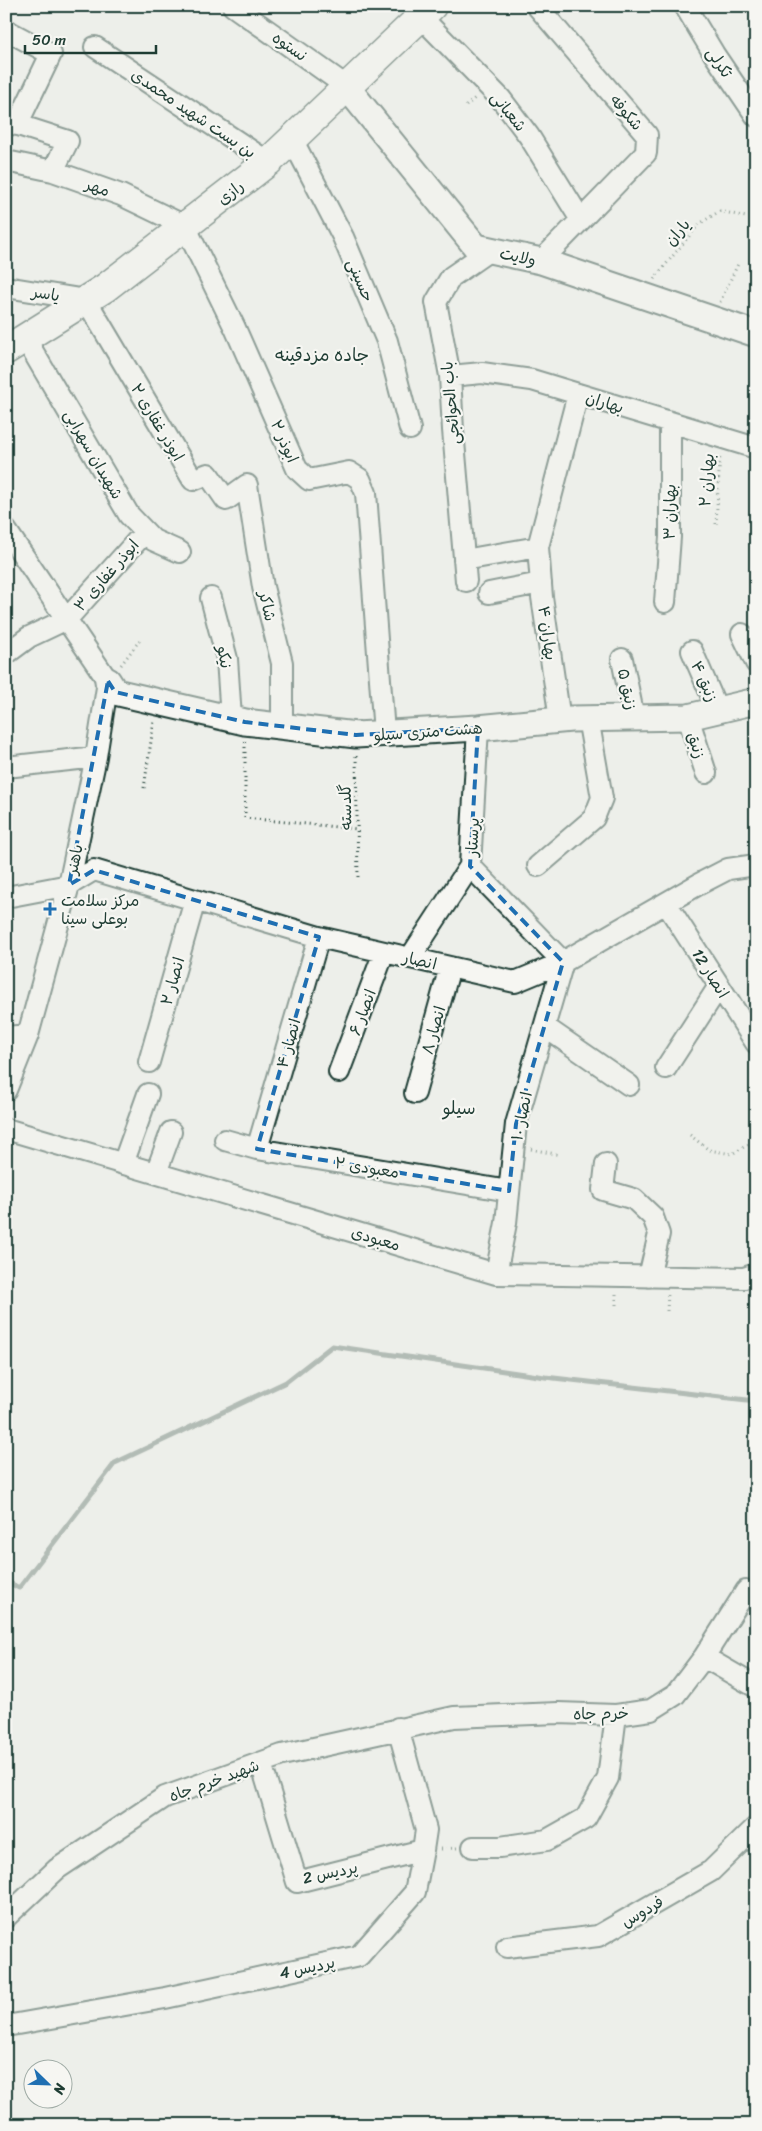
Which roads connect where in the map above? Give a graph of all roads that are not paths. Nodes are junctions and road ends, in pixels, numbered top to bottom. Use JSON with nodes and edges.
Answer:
{"nodes":[{"id":1,"x":233,"y":6,"type":"edge"},
{"id":2,"x":537,"y":6,"type":"edge"},
{"id":3,"x":692,"y":9,"type":"edge"},
{"id":4,"x":426,"y":11,"type":"edge"},
{"id":5,"x":6,"y":30,"type":"edge"},
{"id":6,"x":95,"y":47,"type":"dead end"},
{"id":7,"x":346,"y":86,"type":"junction"},
{"id":8,"x":756,"y":116,"type":"edge"},
{"id":9,"x":12,"y":123,"type":"edge"},
{"id":10,"x":292,"y":139,"type":"junction"},
{"id":11,"x":6,"y":161,"type":"edge"},
{"id":12,"x":268,"y":162,"type":"junction"},
{"id":13,"x":53,"y":172,"type":"junction"},
{"id":14,"x":580,"y":220,"type":"junction"},
{"id":15,"x":184,"y":226,"type":"junction"},
{"id":16,"x":490,"y":250,"type":"junction"},
{"id":17,"x":541,"y":260,"type":"junction"},
{"id":18,"x":6,"y":287,"type":"edge"},
{"id":19,"x":86,"y":300,"type":"junction"},
{"id":20,"x":756,"y":334,"type":"edge"},
{"id":21,"x":16,"y":344,"type":"edge"},
{"id":22,"x":450,"y":376,"type":"junction"},
{"id":23,"x":578,"y":394,"type":"junction"},
{"id":24,"x":670,"y":422,"type":"junction"},
{"id":25,"x":410,"y":429,"type":"dead end"},
{"id":26,"x":756,"y":448,"type":"edge"},
{"id":27,"x":247,"y":485,"type":"joint"},
{"id":28,"x":6,"y":530,"type":"edge"},
{"id":29,"x":145,"y":532,"type":"junction"},
{"id":30,"x":538,"y":547,"type":"junction"},
{"id":31,"x":180,"y":552,"type":"dead end"},
{"id":32,"x":464,"y":560,"type":"junction"},
{"id":33,"x":466,"y":581,"type":"dead end"},
{"id":34,"x":541,"y":583,"type":"junction"},
{"id":35,"x":489,"y":593,"type":"dead end"},
{"id":36,"x":211,"y":598,"type":"dead end"},
{"id":37,"x":665,"y":602,"type":"dead end"},
{"id":38,"x":67,"y":619,"type":"junction"},
{"id":39,"x":742,"y":634,"type":"dead end"},
{"id":40,"x":692,"y":651,"type":"dead end"},
{"id":41,"x":6,"y":654,"type":"edge"},
{"id":42,"x":622,"y":659,"type":"dead end"},
{"id":43,"x":756,"y":663,"type":"edge"},
{"id":44,"x":108,"y":681,"type":"junction"},
{"id":45,"x":756,"y":702,"type":"edge"},
{"id":46,"x":718,"y":711,"type":"junction"},
{"id":47,"x":688,"y":717,"type":"junction"},
{"id":48,"x":588,"y":718,"type":"junction"},
{"id":49,"x":634,"y":718,"type":"junction"},
{"id":50,"x":238,"y":720,"type":"junction"},
{"id":51,"x":560,"y":720,"type":"junction"},
{"id":52,"x":282,"y":726,"type":"junction"},
{"id":53,"x":478,"y":728,"type":"junction"},
{"id":54,"x":384,"y":733,"type":"junction"},
{"id":55,"x":96,"y":757,"type":"junction"},
{"id":56,"x":6,"y":767,"type":"edge"},
{"id":57,"x":706,"y":773,"type":"dead end"},
{"id":58,"x":756,"y":865,"type":"edge"},
{"id":59,"x":470,"y":866,"type":"junction"},
{"id":60,"x":538,"y":866,"type":"dead end"},
{"id":61,"x":69,"y":884,"type":"junction"},
{"id":62,"x":6,"y":897,"type":"edge"},
{"id":63,"x":195,"y":900,"type":"junction"},
{"id":64,"x":666,"y":903,"type":"junction"},
{"id":65,"x":319,"y":937,"type":"junction"},
{"id":66,"x":384,"y":952,"type":"junction"},
{"id":67,"x":410,"y":958,"type":"junction"},
{"id":68,"x":563,"y":962,"type":"junction"},
{"id":69,"x":450,"y":967,"type":"junction"},
{"id":70,"x":719,"y":986,"type":"junction"},
{"id":71,"x":545,"y":1027,"type":"junction"},
{"id":72,"x":28,"y":1035,"type":"junction"},
{"id":73,"x":6,"y":1038,"type":"edge"},
{"id":74,"x":756,"y":1043,"type":"edge"},
{"id":75,"x":149,"y":1062,"type":"dead end"},
{"id":76,"x":666,"y":1068,"type":"dead end"},
{"id":77,"x":339,"y":1072,"type":"dead end"},
{"id":78,"x":629,"y":1084,"type":"dead end"},
{"id":79,"x":6,"y":1090,"type":"edge"},
{"id":80,"x":415,"y":1093,"type":"dead end"},
{"id":81,"x":148,"y":1094,"type":"dead end"},
{"id":82,"x":6,"y":1129,"type":"edge"},
{"id":83,"x":171,"y":1132,"type":"dead end"},
{"id":84,"x":225,"y":1140,"type":"dead end"},
{"id":85,"x":257,"y":1149,"type":"junction"},
{"id":86,"x":123,"y":1164,"type":"junction"},
{"id":87,"x":606,"y":1164,"type":"dead end"},
{"id":88,"x":156,"y":1173,"type":"junction"},
{"id":89,"x":509,"y":1191,"type":"junction"},
{"id":90,"x":496,"y":1274,"type":"junction"},
{"id":91,"x":756,"y":1274,"type":"edge"},
{"id":92,"x":649,"y":1277,"type":"junction"},
{"id":93,"x":751,"y":1594,"type":"edge"},
{"id":94,"x":704,"y":1657,"type":"junction"},
{"id":95,"x":756,"y":1687,"type":"edge"},
{"id":96,"x":616,"y":1715,"type":"junction"},
{"id":97,"x":398,"y":1728,"type":"junction"},
{"id":98,"x":261,"y":1763,"type":"junction"},
{"id":99,"x":756,"y":1827,"type":"edge"},
{"id":100,"x":474,"y":1847,"type":"road end"},
{"id":101,"x":423,"y":1850,"type":"junction"},
{"id":102,"x":6,"y":1917,"type":"edge"},
{"id":103,"x":507,"y":1947,"type":"dead end"},
{"id":104,"x":6,"y":2026,"type":"edge"}],
"edges":[{"from":1,"to":7,"type":"street","name":"نستوه"},
{"from":2,"to":14,"type":"street","name":"شکوفه"},
{"from":3,"to":8,"type":"street","name":"تکرلی"},
{"from":4,"to":7,"type":"main road","name":"رازی"},
{"from":4,"to":14,"type":"street","name":"شعبانی"},
{"from":5,"to":9,"type":"street"},
{"from":6,"to":12,"type":"street","name":"بن بست شهید محمدی"},
{"from":7,"to":10,"type":"main road","name":"رازی"},
{"from":7,"to":16,"type":"street","name":"ولایت"},
{"from":9,"to":13,"type":"street"},
{"from":10,"to":12,"type":"main road","name":"رازی"},
{"from":10,"to":25,"type":"street","name":"حسینی"},
{"from":11,"to":13,"type":"street","name":"مهر"},
{"from":12,"to":15,"type":"main road","name":"رازی"},
{"from":13,"to":15,"type":"street","name":"مهر"},
{"from":14,"to":17,"type":"street","name":"شکوفه"},
{"from":15,"to":19,"type":"main road","name":"رازی"},
{"from":15,"to":54,"type":"street","name":"ابوذر ۲"},
{"from":16,"to":17,"type":"street","name":"ولایت"},
{"from":16,"to":22,"type":"street","name":"باب الحوائجی"},
{"from":17,"to":20,"type":"street","name":"ولایت"},
{"from":18,"to":19,"type":"street","name":"یاسر"},
{"from":19,"to":21,"type":"main road","name":"رازی"},
{"from":19,"to":27,"type":"street","name":"ابوذر غفاری ۲"},
{"from":21,"to":29,"type":"street","name":"شهیدان سهرابی"},
{"from":22,"to":23,"type":"street","name":"بهاران"},
{"from":22,"to":32,"type":"street","name":"باب الحوائجی"},
{"from":23,"to":24,"type":"street","name":"بهاران"},
{"from":23,"to":30,"type":"street","name":"بهاران ۴"},
{"from":24,"to":26,"type":"street","name":"بهاران"},
{"from":24,"to":37,"type":"street","name":"بهاران ۳"},
{"from":27,"to":52,"type":"street","name":"شاکر"},
{"from":28,"to":38,"type":"street"},
{"from":29,"to":31,"type":"street","name":"شهیدان سهرابی"},
{"from":29,"to":38,"type":"street","name":"ابوذر غفاری ۳"},
{"from":30,"to":32,"type":"street"},
{"from":30,"to":34,"type":"street","name":"بهاران ۴"},
{"from":32,"to":33,"type":"street","name":"باب الحوائجی"},
{"from":34,"to":35,"type":"street"},
{"from":34,"to":51,"type":"street","name":"بهاران ۴"},
{"from":36,"to":50,"type":"street","name":"نیکو"},
{"from":38,"to":41,"type":"street"},
{"from":38,"to":44,"type":"street"},
{"from":39,"to":43,"type":"street"},
{"from":40,"to":46,"type":"street","name":"زنبق ۴"},
{"from":42,"to":49,"type":"street","name":"زنبق ۵"},
{"from":44,"to":50,"type":"street","name":"هشت متری سیلو"},
{"from":44,"to":55,"type":"street","name":"باهنر"},
{"from":45,"to":46,"type":"street","name":"هشت متری سیلو"},
{"from":46,"to":47,"type":"street","name":"هشت متری سیلو"},
{"from":47,"to":49,"type":"street","name":"هشت متری سیلو"},
{"from":47,"to":57,"type":"street","name":"زنبق"},
{"from":48,"to":49,"type":"street","name":"هشت متری سیلو"},
{"from":48,"to":51,"type":"street","name":"هشت متری سیلو"},
{"from":48,"to":60,"type":"street"},
{"from":50,"to":52,"type":"street","name":"هشت متری سیلو"},
{"from":51,"to":53,"type":"street","name":"هشت متری سیلو"},
{"from":52,"to":54,"type":"street","name":"هشت متری سیلو"},
{"from":53,"to":54,"type":"street","name":"هشت متری سیلو"},
{"from":53,"to":59,"type":"street","name":"پرستار"},
{"from":55,"to":56,"type":"street"},
{"from":55,"to":61,"type":"street","name":"باهنر"},
{"from":58,"to":64,"type":"street","name":"انصار"},
{"from":59,"to":67,"type":"street","name":"پرستار"},
{"from":59,"to":68,"type":"street"},
{"from":61,"to":62,"type":"street","name":"انصار"},
{"from":61,"to":63,"type":"street","name":"انصار"},
{"from":61,"to":72,"type":"street","name":"باهنر"},
{"from":63,"to":65,"type":"street","name":"انصار"},
{"from":63,"to":75,"type":"street","name":"انصار ۲"},
{"from":64,"to":68,"type":"street","name":"انصار"},
{"from":64,"to":70,"type":"street","name":"انصار 12"},
{"from":65,"to":66,"type":"street","name":"انصار"},
{"from":65,"to":85,"type":"street","name":"انصار ۴"},
{"from":66,"to":67,"type":"street","name":"انصار"},
{"from":66,"to":77,"type":"street","name":"انصار ۶"},
{"from":67,"to":69,"type":"street","name":"انصار"},
{"from":68,"to":69,"type":"street","name":"انصار"},
{"from":68,"to":71,"type":"street","name":"انصار ۱۰"},
{"from":69,"to":80,"type":"street","name":"انصار ۸"},
{"from":70,"to":74,"type":"street","name":"انصار 12"},
{"from":70,"to":76,"type":"street"},
{"from":71,"to":78,"type":"street"},
{"from":71,"to":89,"type":"street","name":"انصار ۱۰"},
{"from":72,"to":73,"type":"street"},
{"from":72,"to":79,"type":"street","name":"باهنر"},
{"from":81,"to":86,"type":"street"},
{"from":82,"to":86,"type":"street","name":"معبودی"},
{"from":83,"to":88,"type":"street"},
{"from":84,"to":85,"type":"street","name":"معبودی ۲"},
{"from":85,"to":89,"type":"street","name":"معبودی ۲"},
{"from":86,"to":88,"type":"street","name":"معبودی"},
{"from":87,"to":92,"type":"street"},
{"from":88,"to":90,"type":"street","name":"معبودی"},
{"from":89,"to":90,"type":"street","name":"انصار ۱۰"},
{"from":90,"to":92,"type":"street","name":"معبودی"},
{"from":91,"to":92,"type":"street","name":"معبودی"},
{"from":93,"to":94,"type":"street","name":"خرم جاه"},
{"from":94,"to":95,"type":"street"},
{"from":94,"to":96,"type":"street","name":"خرم جاه"},
{"from":96,"to":97,"type":"street","name":"خرم جاه"},
{"from":96,"to":100,"type":"street"},
{"from":97,"to":98,"type":"street","name":"شهید خرم جاه"},
{"from":97,"to":101,"type":"street","name":"پردیس 4"},
{"from":98,"to":101,"type":"street","name":"پردیس 2"},
{"from":98,"to":102,"type":"street","name":"شهید خرم جاه"},
{"from":99,"to":103,"type":"street","name":"فردوس"},
{"from":101,"to":104,"type":"street","name":"پردیس 4"}]}
